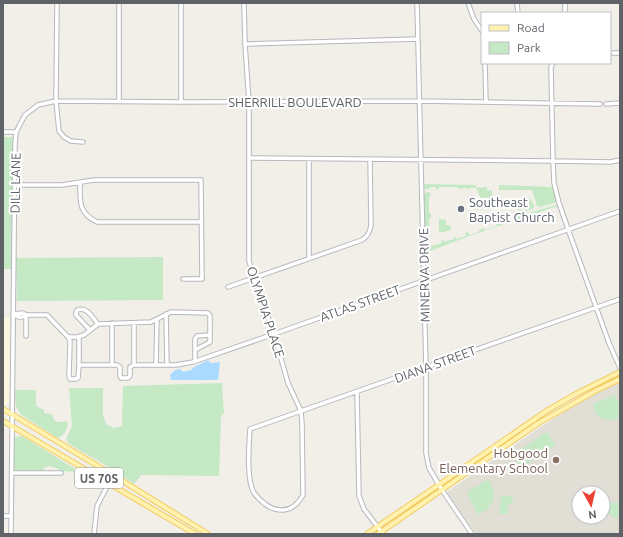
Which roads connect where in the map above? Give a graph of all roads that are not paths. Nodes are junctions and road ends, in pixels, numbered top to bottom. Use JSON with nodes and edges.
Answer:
{"nodes":[{"id":1,"x":57,"y":3,"type":"edge"},
{"id":2,"x":119,"y":3,"type":"edge"},
{"id":3,"x":181,"y":3,"type":"edge"},
{"id":4,"x":244,"y":3,"type":"edge"},
{"id":5,"x":417,"y":3,"type":"edge"},
{"id":6,"x":468,"y":3,"type":"edge"},
{"id":7,"x":481,"y":30,"type":"edge"},
{"id":8,"x":418,"y":40,"type":"junction"},
{"id":9,"x":245,"y":44,"type":"junction"},
{"id":10,"x":613,"y":53,"type":"dead end"},
{"id":11,"x":620,"y":53,"type":"edge"},
{"id":12,"x":485,"y":64,"type":"edge"},
{"id":13,"x":552,"y":64,"type":"edge"},
{"id":14,"x":56,"y":101,"type":"junction"},
{"id":15,"x":119,"y":101,"type":"junction"},
{"id":16,"x":420,"y":101,"type":"junction"},
{"id":17,"x":181,"y":102,"type":"junction"},
{"id":18,"x":249,"y":102,"type":"junction"},
{"id":19,"x":486,"y":102,"type":"junction"},
{"id":20,"x":552,"y":103,"type":"junction"},
{"id":21,"x":620,"y":103,"type":"edge"},
{"id":22,"x":600,"y":104,"type":"dead end"},
{"id":23,"x":606,"y":104,"type":"dead end"},
{"id":24,"x":3,"y":132,"type":"edge"},
{"id":25,"x":16,"y":132,"type":"junction"},
{"id":26,"x":83,"y":142,"type":"dead end"},
{"id":27,"x":15,"y":144,"type":"joint"},
{"id":28,"x":249,"y":158,"type":"junction"},
{"id":29,"x":309,"y":159,"type":"junction"},
{"id":30,"x":370,"y":159,"type":"junction"},
{"id":31,"x":422,"y":160,"type":"junction"},
{"id":32,"x":620,"y":160,"type":"edge"},
{"id":33,"x":553,"y":161,"type":"junction"},
{"id":34,"x":80,"y":182,"type":"junction"},
{"id":35,"x":14,"y":185,"type":"junction"},
{"id":36,"x":620,"y":211,"type":"edge"},
{"id":37,"x":201,"y":222,"type":"junction"},
{"id":38,"x":568,"y":229,"type":"junction"},
{"id":39,"x":309,"y":258,"type":"junction"},
{"id":40,"x":254,"y":278,"type":"junction"},
{"id":41,"x":183,"y":279,"type":"dead end"},
{"id":42,"x":424,"y":280,"type":"junction"},
{"id":43,"x":228,"y":287,"type":"dead end"},
{"id":44,"x":620,"y":298,"type":"edge"},
{"id":45,"x":596,"y":307,"type":"junction"},
{"id":46,"x":13,"y":314,"type":"junction"},
{"id":47,"x":166,"y":314,"type":"junction"},
{"id":48,"x":26,"y":315,"type":"junction"},
{"id":49,"x":157,"y":319,"type":"junction"},
{"id":50,"x":112,"y":323,"type":"junction"},
{"id":51,"x":134,"y":323,"type":"junction"},
{"id":52,"x":98,"y":324,"type":"junction"},
{"id":53,"x":90,"y":330,"type":"junction"},
{"id":54,"x":274,"y":334,"type":"junction"},
{"id":55,"x":210,"y":335,"type":"junction"},
{"id":56,"x":26,"y":336,"type":"dead end"},
{"id":57,"x":68,"y":337,"type":"junction"},
{"id":58,"x":79,"y":337,"type":"junction"},
{"id":59,"x":195,"y":350,"type":"junction"},
{"id":60,"x":195,"y":361,"type":"junction"},
{"id":61,"x":79,"y":365,"type":"junction"},
{"id":62,"x":112,"y":365,"type":"junction"},
{"id":63,"x":134,"y":365,"type":"junction"},
{"id":64,"x":156,"y":365,"type":"junction"},
{"id":65,"x":167,"y":365,"type":"junction"},
{"id":66,"x":426,"y":367,"type":"junction"},
{"id":67,"x":620,"y":368,"type":"edge"},
{"id":68,"x":620,"y":372,"type":"edge"},
{"id":69,"x":620,"y":379,"type":"edge"},
{"id":70,"x":357,"y":392,"type":"junction"},
{"id":71,"x":3,"y":410,"type":"edge"},
{"id":72,"x":301,"y":411,"type":"junction"},
{"id":73,"x":12,"y":414,"type":"junction"},
{"id":74,"x":3,"y":421,"type":"edge"},
{"id":75,"x":12,"y":426,"type":"junction"},
{"id":76,"x":12,"y":473,"type":"junction"},
{"id":77,"x":61,"y":473,"type":"dead end"},
{"id":78,"x":114,"y":475,"type":"junction"},
{"id":79,"x":109,"y":484,"type":"junction"},
{"id":80,"x":438,"y":484,"type":"junction"},
{"id":81,"x":442,"y":490,"type":"junction"},
{"id":82,"x":283,"y":510,"type":"joint"},
{"id":83,"x":3,"y":516,"type":"edge"},
{"id":84,"x":11,"y":516,"type":"junction"},
{"id":85,"x":377,"y":526,"type":"junction"},
{"id":86,"x":381,"y":533,"type":"edge"},
{"id":87,"x":11,"y":534,"type":"edge"},
{"id":88,"x":94,"y":534,"type":"edge"},
{"id":89,"x":195,"y":534,"type":"edge"},
{"id":90,"x":208,"y":534,"type":"edge"},
{"id":91,"x":366,"y":534,"type":"edge"},
{"id":92,"x":472,"y":534,"type":"edge"}],
"edges":[{"from":1,"to":14,"type":"street"},
{"from":2,"to":15,"type":"street"},
{"from":3,"to":17,"type":"street"},
{"from":4,"to":9,"type":"street","name":"OLYMPIA PLACE"},
{"from":5,"to":8,"type":"street","name":"MINERVA DRIVE"},
{"from":6,"to":7,"type":"street"},
{"from":8,"to":9,"type":"street"},
{"from":8,"to":16,"type":"street","name":"MINERVA DRIVE"},
{"from":9,"to":18,"type":"street","name":"OLYMPIA PLACE"},
{"from":10,"to":11,"type":"street"},
{"from":12,"to":19,"type":"street"},
{"from":13,"to":20,"type":"street"},
{"from":14,"to":15,"type":"street","name":"SHERRILL BOULEVARD"},
{"from":14,"to":25,"type":"street","name":"SHERRILL BOULEVARD"},
{"from":14,"to":26,"type":"street"},
{"from":15,"to":17,"type":"street","name":"SHERRILL BOULEVARD"},
{"from":16,"to":18,"type":"street","name":"SHERRILL BOULEVARD"},
{"from":16,"to":19,"type":"street","name":"SHERRILL BOULEVARD"},
{"from":16,"to":31,"type":"street","name":"MINERVA DRIVE"},
{"from":17,"to":18,"type":"street","name":"SHERRILL BOULEVARD"},
{"from":18,"to":28,"type":"street","name":"OLYMPIA PLACE"},
{"from":19,"to":20,"type":"street","name":"SHERRILL BOULEVARD"},
{"from":20,"to":22,"type":"street","name":"SHERRILL BOULEVARD"},
{"from":20,"to":33,"type":"street"},
{"from":21,"to":23,"type":"street"},
{"from":24,"to":25,"type":"street"},
{"from":25,"to":27,"type":"street","name":"SHERRILL BOULEVARD"},
{"from":27,"to":35,"type":"street","name":"DILL LANE"},
{"from":28,"to":29,"type":"street"},
{"from":28,"to":40,"type":"street","name":"OLYMPIA PLACE"},
{"from":29,"to":30,"type":"street"},
{"from":29,"to":39,"type":"street"},
{"from":30,"to":31,"type":"street"},
{"from":30,"to":39,"type":"street"},
{"from":31,"to":33,"type":"street"},
{"from":31,"to":42,"type":"street","name":"MINERVA DRIVE"},
{"from":32,"to":33,"type":"street"},
{"from":33,"to":38,"type":"street"},
{"from":34,"to":35,"type":"street"},
{"from":34,"to":37,"type":"street"},
{"from":34,"to":37,"type":"street"},
{"from":35,"to":46,"type":"street","name":"DILL LANE"},
{"from":36,"to":38,"type":"street","name":"ATLAS STREET"},
{"from":37,"to":41,"type":"street"},
{"from":38,"to":42,"type":"street","name":"ATLAS STREET"},
{"from":38,"to":45,"type":"street"},
{"from":39,"to":40,"type":"street"},
{"from":40,"to":43,"type":"street"},
{"from":40,"to":54,"type":"street","name":"OLYMPIA PLACE"},
{"from":42,"to":54,"type":"street","name":"ATLAS STREET"},
{"from":42,"to":66,"type":"street","name":"MINERVA DRIVE"},
{"from":44,"to":45,"type":"street","name":"DIANA STREET"},
{"from":45,"to":66,"type":"street","name":"DIANA STREET"},
{"from":45,"to":67,"type":"street"},
{"from":46,"to":48,"type":"street"},
{"from":46,"to":73,"type":"street","name":"DILL LANE"},
{"from":47,"to":49,"type":"street"},
{"from":47,"to":55,"type":"street"},
{"from":47,"to":65,"type":"street"},
{"from":48,"to":56,"type":"street"},
{"from":48,"to":57,"type":"street"},
{"from":49,"to":51,"type":"street"},
{"from":49,"to":64,"type":"street"},
{"from":50,"to":51,"type":"street"},
{"from":50,"to":52,"type":"street"},
{"from":50,"to":62,"type":"street"},
{"from":51,"to":63,"type":"street"},
{"from":52,"to":53,"type":"street"},
{"from":52,"to":53,"type":"street"},
{"from":53,"to":58,"type":"street"},
{"from":54,"to":60,"type":"street","name":"ATLAS STREET"},
{"from":54,"to":72,"type":"street","name":"OLYMPIA PLACE"},
{"from":55,"to":59,"type":"street"},
{"from":55,"to":59,"type":"street"},
{"from":57,"to":58,"type":"street"},
{"from":57,"to":61,"type":"street"},
{"from":58,"to":61,"type":"street"},
{"from":59,"to":60,"type":"street"},
{"from":60,"to":65,"type":"street","name":"ATLAS STREET"},
{"from":61,"to":62,"type":"street"},
{"from":62,"to":63,"type":"street"},
{"from":63,"to":64,"type":"street","name":"ATLAS STREET"},
{"from":64,"to":65,"type":"street","name":"ATLAS STREET"},
{"from":66,"to":70,"type":"street","name":"DIANA STREET"},
{"from":66,"to":80,"type":"street","name":"MINERVA DRIVE"},
{"from":68,"to":80,"type":"main road"},
{"from":69,"to":81,"type":"main road"},
{"from":70,"to":72,"type":"street","name":"DIANA STREET"},
{"from":70,"to":85,"type":"street"},
{"from":71,"to":73,"type":"main road","number":"US 70S"},
{"from":72,"to":82,"type":"street","name":"OLYMPIA PLACE"},
{"from":72,"to":82,"type":"street","name":"DIANA STREET"},
{"from":73,"to":75,"type":"street","name":"DILL LANE"},
{"from":73,"to":78,"type":"main road","number":"US 70S"},
{"from":74,"to":75,"type":"main road","number":"US 70S"},
{"from":75,"to":76,"type":"street","name":"DILL LANE"},
{"from":75,"to":79,"type":"main road","number":"US 70S"},
{"from":76,"to":77,"type":"street"},
{"from":76,"to":84,"type":"street","name":"DILL LANE"},
{"from":78,"to":79,"type":"street"},
{"from":78,"to":90,"type":"main road","number":"US 70S"},
{"from":79,"to":88,"type":"street"},
{"from":79,"to":89,"type":"main road","number":"US 70S"},
{"from":80,"to":81,"type":"street","name":"MINERVA DRIVE"},
{"from":80,"to":85,"type":"main road"},
{"from":81,"to":86,"type":"main road"},
{"from":81,"to":92,"type":"street","name":"MINERVA DRIVE"},
{"from":83,"to":84,"type":"street"},
{"from":84,"to":87,"type":"street","name":"DILL LANE"},
{"from":85,"to":86,"type":"street"},
{"from":85,"to":91,"type":"main road"}]}
